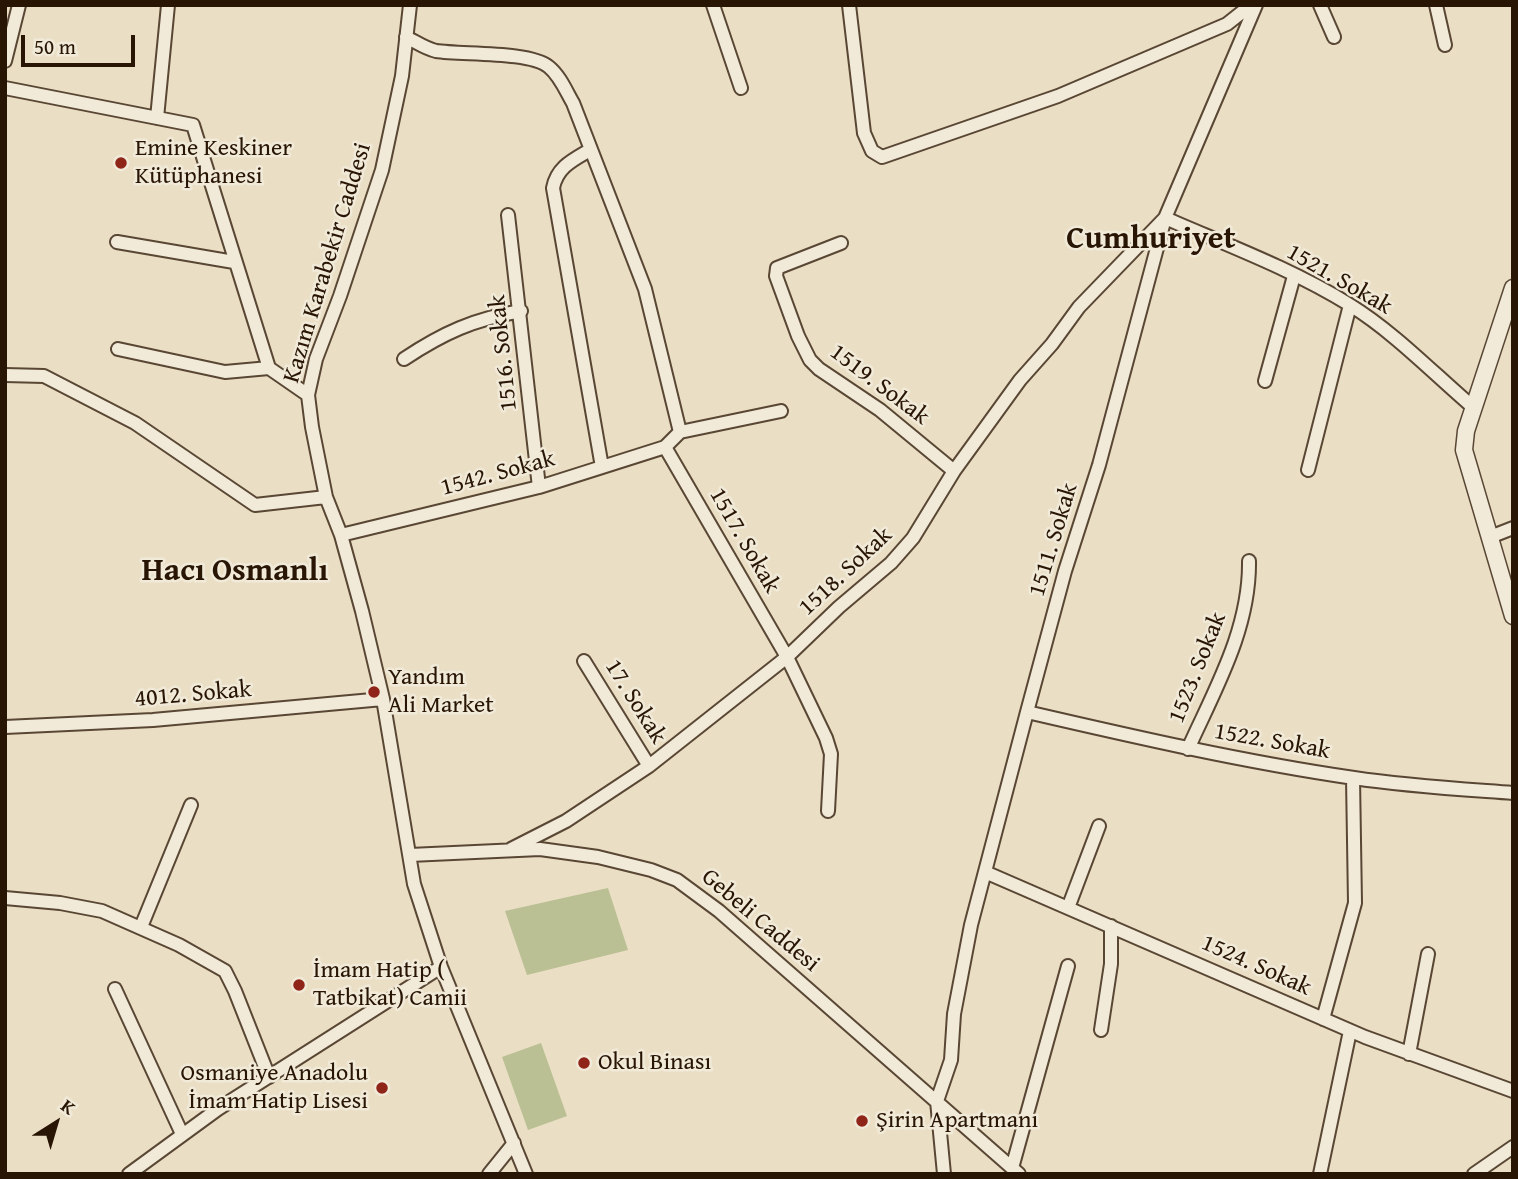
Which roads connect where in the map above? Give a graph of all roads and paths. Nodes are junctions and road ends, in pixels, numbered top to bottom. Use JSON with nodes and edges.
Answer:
{"nodes":[{"id":1,"x":19,"y":5,"type":"edge"},
{"id":2,"x":168,"y":5,"type":"edge"},
{"id":3,"x":410,"y":5,"type":"edge"},
{"id":4,"x":713,"y":5,"type":"edge"},
{"id":5,"x":849,"y":5,"type":"edge"},
{"id":6,"x":1251,"y":5,"type":"edge"},
{"id":7,"x":1256,"y":5,"type":"edge"},
{"id":8,"x":1320,"y":5,"type":"edge"},
{"id":9,"x":1436,"y":5,"type":"edge"},
{"id":10,"x":406,"y":37,"type":"junction"},
{"id":11,"x":1334,"y":37,"type":"dead end"},
{"id":12,"x":1445,"y":45,"type":"dead end"},
{"id":13,"x":5,"y":61,"type":"edge"},
{"id":14,"x":5,"y":88,"type":"edge"},
{"id":15,"x":741,"y":88,"type":"dead end"},
{"id":16,"x":157,"y":118,"type":"junction"},
{"id":17,"x":590,"y":150,"type":"junction"},
{"id":18,"x":508,"y":215,"type":"dead end"},
{"id":19,"x":1164,"y":218,"type":"junction"},
{"id":20,"x":117,"y":242,"type":"dead end"},
{"id":21,"x":841,"y":243,"type":"dead end"},
{"id":22,"x":234,"y":262,"type":"junction"},
{"id":23,"x":1294,"y":276,"type":"junction"},
{"id":24,"x":1513,"y":288,"type":"edge"},
{"id":25,"x":1350,"y":305,"type":"junction"},
{"id":26,"x":521,"y":311,"type":"junction"},
{"id":27,"x":118,"y":349,"type":"dead end"},
{"id":28,"x":404,"y":359,"type":"dead end"},
{"id":29,"x":269,"y":368,"type":"junction"},
{"id":30,"x":5,"y":375,"type":"edge"},
{"id":31,"x":1265,"y":381,"type":"dead end"},
{"id":32,"x":308,"y":395,"type":"junction"},
{"id":33,"x":1474,"y":408,"type":"junction"},
{"id":34,"x":781,"y":411,"type":"dead end"},
{"id":35,"x":680,"y":432,"type":"junction"},
{"id":36,"x":665,"y":447,"type":"junction"},
{"id":37,"x":602,"y":467,"type":"junction"},
{"id":38,"x":1308,"y":470,"type":"dead end"},
{"id":39,"x":954,"y":471,"type":"junction"},
{"id":40,"x":540,"y":487,"type":"junction"},
{"id":41,"x":326,"y":497,"type":"junction"},
{"id":42,"x":1513,"y":528,"type":"edge"},
{"id":43,"x":341,"y":535,"type":"junction"},
{"id":44,"x":1490,"y":537,"type":"junction"},
{"id":45,"x":1249,"y":561,"type":"dead end"},
{"id":46,"x":1513,"y":616,"type":"edge"},
{"id":47,"x":787,"y":657,"type":"junction"},
{"id":48,"x":584,"y":661,"type":"dead end"},
{"id":49,"x":383,"y":699,"type":"junction"},
{"id":50,"x":1027,"y":712,"type":"junction"},
{"id":51,"x":5,"y":727,"type":"edge"},
{"id":52,"x":1188,"y":749,"type":"junction"},
{"id":53,"x":649,"y":766,"type":"junction"},
{"id":54,"x":1353,"y":778,"type":"junction"},
{"id":55,"x":1513,"y":793,"type":"edge"},
{"id":56,"x":191,"y":805,"type":"dead end"},
{"id":57,"x":828,"y":811,"type":"dead end"},
{"id":58,"x":1099,"y":826,"type":"dead end"},
{"id":59,"x":511,"y":849,"type":"junction"},
{"id":60,"x":410,"y":855,"type":"junction"},
{"id":61,"x":985,"y":872,"type":"junction"},
{"id":62,"x":5,"y":898,"type":"edge"},
{"id":63,"x":1068,"y":908,"type":"junction"},
{"id":64,"x":1111,"y":926,"type":"junction"},
{"id":65,"x":141,"y":927,"type":"junction"},
{"id":66,"x":1428,"y":954,"type":"dead end"},
{"id":67,"x":1068,"y":966,"type":"dead end"},
{"id":68,"x":441,"y":967,"type":"junction"},
{"id":69,"x":116,"y":989,"type":"dead end"},
{"id":70,"x":1324,"y":1019,"type":"junction"},
{"id":71,"x":1101,"y":1030,"type":"dead end"},
{"id":72,"x":1350,"y":1031,"type":"junction"},
{"id":73,"x":1409,"y":1054,"type":"junction"},
{"id":74,"x":270,"y":1077,"type":"junction"},
{"id":75,"x":1513,"y":1091,"type":"edge"},
{"id":76,"x":937,"y":1101,"type":"junction"},
{"id":77,"x":182,"y":1134,"type":"junction"},
{"id":78,"x":514,"y":1143,"type":"junction"},
{"id":79,"x":1513,"y":1147,"type":"edge"},
{"id":80,"x":1015,"y":1171,"type":"edge"},
{"id":81,"x":129,"y":1174,"type":"edge"},
{"id":82,"x":489,"y":1174,"type":"edge"},
{"id":83,"x":526,"y":1174,"type":"edge"},
{"id":84,"x":944,"y":1174,"type":"edge"},
{"id":85,"x":1321,"y":1174,"type":"edge"},
{"id":86,"x":1474,"y":1174,"type":"edge"}],
"edges":[{"from":1,"to":13,"type":"street"},
{"from":2,"to":16,"type":"street"},
{"from":3,"to":10,"type":"street","name":"Kazım Karabekir Caddesi"},
{"from":4,"to":15,"type":"street"},
{"from":5,"to":6,"type":"street"},
{"from":7,"to":19,"type":"street","name":"1511. Sokak"},
{"from":8,"to":11,"type":"street"},
{"from":9,"to":12,"type":"street"},
{"from":10,"to":17,"type":"street"},
{"from":10,"to":32,"type":"street","name":"Kazım Karabekir Caddesi"},
{"from":14,"to":16,"type":"street"},
{"from":16,"to":22,"type":"street"},
{"from":17,"to":35,"type":"street"},
{"from":17,"to":37,"type":"street"},
{"from":18,"to":26,"type":"street","name":"1516. Sokak"},
{"from":19,"to":23,"type":"street","name":"1521. Sokak"},
{"from":19,"to":39,"type":"street","name":"1518. Sokak"},
{"from":19,"to":50,"type":"street","name":"1511. Sokak"},
{"from":20,"to":22,"type":"street"},
{"from":21,"to":39,"type":"street","name":"1519. Sokak"},
{"from":22,"to":29,"type":"street"},
{"from":23,"to":25,"type":"street","name":"1521. Sokak"},
{"from":23,"to":31,"type":"street"},
{"from":24,"to":33,"type":"street"},
{"from":25,"to":33,"type":"street","name":"1521. Sokak"},
{"from":25,"to":38,"type":"street"},
{"from":26,"to":28,"type":"street"},
{"from":26,"to":40,"type":"street","name":"1516. Sokak"},
{"from":27,"to":29,"type":"street"},
{"from":29,"to":32,"type":"street"},
{"from":30,"to":41,"type":"street"},
{"from":32,"to":41,"type":"street","name":"Kazım Karabekir Caddesi"},
{"from":33,"to":44,"type":"street"},
{"from":34,"to":35,"type":"street"},
{"from":35,"to":36,"type":"street"},
{"from":36,"to":37,"type":"street","name":"1542. Sokak"},
{"from":36,"to":47,"type":"street","name":"1517. Sokak"},
{"from":37,"to":40,"type":"street","name":"1542. Sokak"},
{"from":39,"to":47,"type":"street","name":"1518. Sokak"},
{"from":40,"to":43,"type":"street","name":"1542. Sokak"},
{"from":41,"to":43,"type":"street","name":"Kazım Karabekir Caddesi"},
{"from":42,"to":44,"type":"street"},
{"from":43,"to":49,"type":"street","name":"Kazım Karabekir Caddesi"},
{"from":44,"to":46,"type":"street"},
{"from":45,"to":52,"type":"street","name":"1523. Sokak"},
{"from":47,"to":53,"type":"street","name":"1518. Sokak"},
{"from":47,"to":57,"type":"street"},
{"from":48,"to":53,"type":"street","name":"17. Sokak"},
{"from":49,"to":51,"type":"street","name":"4012. Sokak"},
{"from":49,"to":60,"type":"street","name":"Kazım Karabekir Caddesi"},
{"from":50,"to":52,"type":"street","name":"1522. Sokak"},
{"from":50,"to":61,"type":"street","name":"1511. Sokak"},
{"from":52,"to":54,"type":"street","name":"1522. Sokak"},
{"from":53,"to":59,"type":"street","name":"1518. Sokak"},
{"from":54,"to":55,"type":"street","name":"1522. Sokak"},
{"from":54,"to":70,"type":"street"},
{"from":56,"to":65,"type":"street"},
{"from":58,"to":63,"type":"street"},
{"from":59,"to":60,"type":"street","name":"Gebeli Caddesi"},
{"from":59,"to":76,"type":"street","name":"Gebeli Caddesi"},
{"from":60,"to":68,"type":"street","name":"Kazım Karabekir Caddesi"},
{"from":61,"to":63,"type":"street","name":"1524. Sokak"},
{"from":61,"to":76,"type":"street","name":"1511. Sokak"},
{"from":62,"to":65,"type":"street"},
{"from":63,"to":64,"type":"street","name":"1524. Sokak"},
{"from":64,"to":70,"type":"street","name":"1524. Sokak"},
{"from":64,"to":71,"type":"street"},
{"from":65,"to":74,"type":"street"},
{"from":66,"to":73,"type":"street"},
{"from":67,"to":80,"type":"street"},
{"from":68,"to":74,"type":"street"},
{"from":68,"to":78,"type":"street","name":"Kazım Karabekir Caddesi"},
{"from":69,"to":77,"type":"street"},
{"from":70,"to":72,"type":"street","name":"1524. Sokak"},
{"from":72,"to":73,"type":"street","name":"1524. Sokak"},
{"from":72,"to":85,"type":"street"},
{"from":73,"to":75,"type":"street","name":"1524. Sokak"},
{"from":74,"to":77,"type":"street"},
{"from":76,"to":80,"type":"street","name":"Gebeli Caddesi"},
{"from":76,"to":84,"type":"street"},
{"from":77,"to":81,"type":"street"},
{"from":78,"to":82,"type":"street"},
{"from":78,"to":83,"type":"street","name":"Kazım Karabekir Caddesi"},
{"from":79,"to":86,"type":"street"}]}
